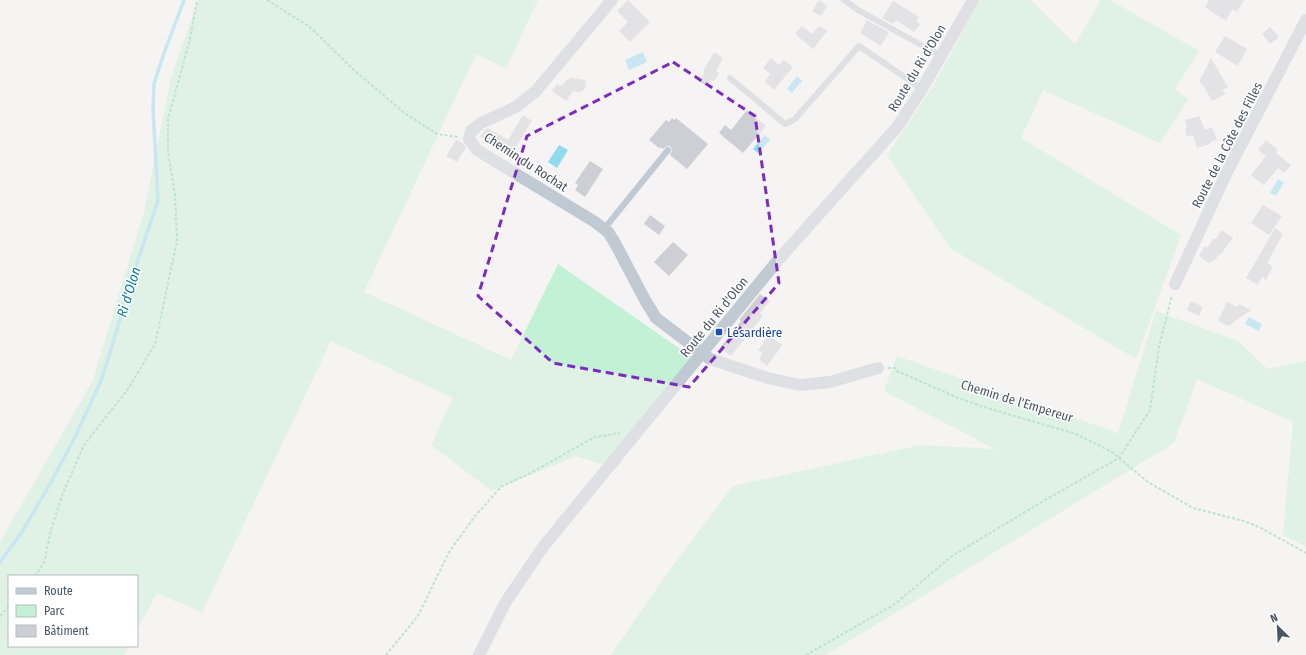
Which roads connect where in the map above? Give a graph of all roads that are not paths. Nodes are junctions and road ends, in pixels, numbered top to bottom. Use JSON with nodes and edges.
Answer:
{"nodes":[{"id":1,"x":612,"y":0,"type":"edge"},
{"id":2,"x":844,"y":0,"type":"edge"},
{"id":3,"x":973,"y":0,"type":"edge"},
{"id":4,"x":1306,"y":20,"type":"edge"},
{"id":5,"x":941,"y":56,"type":"junction"},
{"id":6,"x":730,"y":78,"type":"dead end"},
{"id":7,"x":922,"y":89,"type":"junction"},
{"id":8,"x":668,"y":150,"type":"dead end"},
{"id":9,"x":604,"y":229,"type":"junction"},
{"id":10,"x":1175,"y":284,"type":"road end"},
{"id":11,"x":703,"y":352,"type":"junction"},
{"id":12,"x":878,"y":368,"type":"road end"},
{"id":13,"x":479,"y":655,"type":"edge"}],
"edges":[{"from":1,"to":9,"type":"street","name":"Chemin du Rochat"},
{"from":2,"to":5,"type":"lane"},
{"from":3,"to":5,"type":"street","name":"Route du Ri d'Olon"},
{"from":4,"to":10,"type":"street","name":"Route de la Côte des Filles"},
{"from":5,"to":7,"type":"street","name":"Route du Ri d'Olon"},
{"from":6,"to":7,"type":"lane"},
{"from":7,"to":11,"type":"street","name":"Route du Ri d'Olon"},
{"from":8,"to":9,"type":"lane"},
{"from":9,"to":11,"type":"street","name":"Chemin du Rochat"},
{"from":11,"to":12,"type":"street"},
{"from":11,"to":13,"type":"street","name":"Route du Ri d'Olon"}]}
